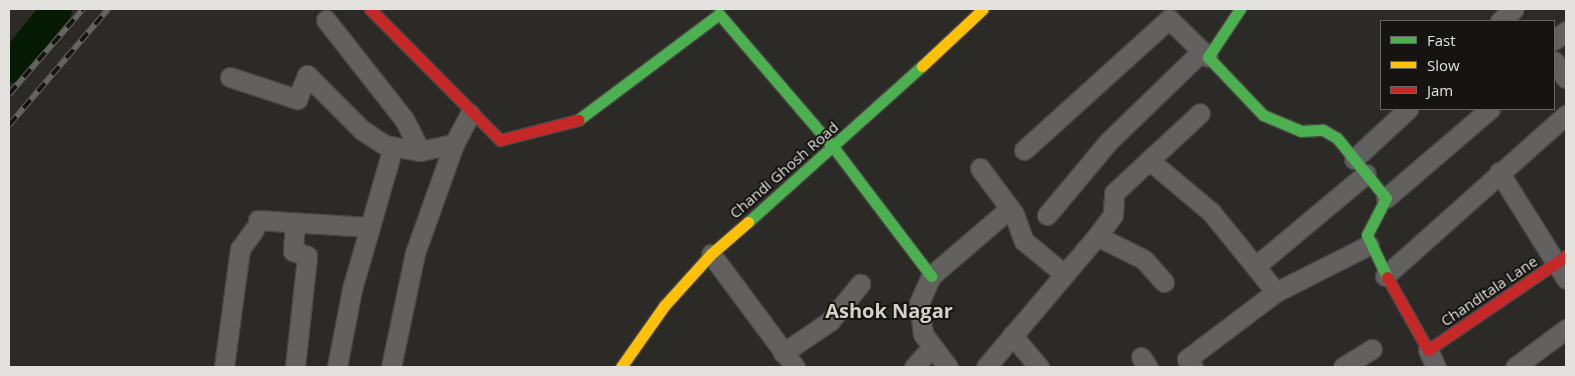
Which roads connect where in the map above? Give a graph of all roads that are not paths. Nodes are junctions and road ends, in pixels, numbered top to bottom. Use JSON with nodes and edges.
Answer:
{"nodes":[{"id":1,"x":370,"y":9,"type":"edge"},
{"id":2,"x":983,"y":9,"type":"edge"},
{"id":3,"x":1243,"y":10,"type":"edge"},
{"id":4,"x":326,"y":20,"type":"dead end"},
{"id":5,"x":1566,"y":30,"type":"edge"},
{"id":6,"x":1555,"y":39,"type":"edge"},
{"id":7,"x":1205,"y":54,"type":"junction"},
{"id":8,"x":1555,"y":62,"type":"edge"},
{"id":9,"x":230,"y":77,"type":"dead end"},
{"id":10,"x":1566,"y":78,"type":"edge"},
{"id":11,"x":1407,"y":110,"type":"edge"},
{"id":12,"x":1489,"y":110,"type":"edge"},
{"id":13,"x":1200,"y":113,"type":"dead end"},
{"id":14,"x":470,"y":114,"type":"junction"},
{"id":15,"x":1566,"y":115,"type":"edge"},
{"id":16,"x":454,"y":144,"type":"junction"},
{"id":17,"x":393,"y":147,"type":"junction"},
{"id":18,"x":834,"y":148,"type":"junction"},
{"id":19,"x":1024,"y":150,"type":"dead end"},
{"id":20,"x":420,"y":151,"type":"junction"},
{"id":21,"x":1354,"y":159,"type":"junction"},
{"id":22,"x":1150,"y":160,"type":"junction"},
{"id":23,"x":980,"y":168,"type":"dead end"},
{"id":24,"x":1499,"y":172,"type":"junction"},
{"id":25,"x":1366,"y":174,"type":"junction"},
{"id":26,"x":1386,"y":198,"type":"junction"},
{"id":27,"x":1010,"y":208,"type":"junction"},
{"id":28,"x":1047,"y":215,"type":"dead end"},
{"id":29,"x":295,"y":224,"type":"junction"},
{"id":30,"x":370,"y":227,"type":"junction"},
{"id":31,"x":1098,"y":236,"type":"junction"},
{"id":32,"x":1368,"y":245,"type":"junction"},
{"id":33,"x":711,"y":254,"type":"junction"},
{"id":34,"x":1257,"y":265,"type":"junction"},
{"id":35,"x":1563,"y":266,"type":"edge"},
{"id":36,"x":1063,"y":273,"type":"junction"},
{"id":37,"x":931,"y":276,"type":"junction"},
{"id":38,"x":1385,"y":276,"type":"junction"},
{"id":39,"x":1164,"y":282,"type":"dead end"},
{"id":40,"x":860,"y":284,"type":"dead end"},
{"id":41,"x":1276,"y":292,"type":"junction"},
{"id":42,"x":1566,"y":329,"type":"edge"},
{"id":43,"x":1012,"y":335,"type":"junction"},
{"id":44,"x":932,"y":347,"type":"junction"},
{"id":45,"x":1372,"y":349,"type":"dead end"},
{"id":46,"x":1428,"y":350,"type":"junction"},
{"id":47,"x":789,"y":360,"type":"edge"},
{"id":48,"x":224,"y":367,"type":"edge"},
{"id":49,"x":295,"y":367,"type":"edge"},
{"id":50,"x":337,"y":367,"type":"edge"},
{"id":51,"x":391,"y":367,"type":"edge"},
{"id":52,"x":621,"y":367,"type":"edge"},
{"id":53,"x":914,"y":367,"type":"edge"},
{"id":54,"x":948,"y":367,"type":"edge"},
{"id":55,"x":986,"y":367,"type":"edge"},
{"id":56,"x":1038,"y":367,"type":"edge"},
{"id":57,"x":1193,"y":367,"type":"edge"},
{"id":58,"x":1343,"y":367,"type":"edge"},
{"id":59,"x":1436,"y":367,"type":"edge"},
{"id":60,"x":1515,"y":367,"type":"edge"}],
"edges":[{"from":1,"to":14,"type":"street"},
{"from":2,"to":18,"type":"street","name":"Chandi Ghosh Road"},
{"from":3,"to":7,"type":"street"},
{"from":4,"to":20,"type":"street"},
{"from":5,"to":6,"type":"street"},
{"from":7,"to":19,"type":"street"},
{"from":7,"to":21,"type":"street"},
{"from":7,"to":28,"type":"street"},
{"from":8,"to":10,"type":"street"},
{"from":9,"to":17,"type":"street"},
{"from":11,"to":21,"type":"street"},
{"from":12,"to":26,"type":"street"},
{"from":13,"to":22,"type":"street"},
{"from":14,"to":16,"type":"street"},
{"from":14,"to":18,"type":"street"},
{"from":15,"to":24,"type":"street"},
{"from":16,"to":20,"type":"street"},
{"from":16,"to":51,"type":"street"},
{"from":17,"to":20,"type":"street"},
{"from":17,"to":30,"type":"street"},
{"from":18,"to":33,"type":"street","name":"Chandi Ghosh Road"},
{"from":18,"to":37,"type":"street"},
{"from":21,"to":25,"type":"street"},
{"from":22,"to":31,"type":"street"},
{"from":22,"to":34,"type":"street"},
{"from":23,"to":27,"type":"street"},
{"from":24,"to":35,"type":"street"},
{"from":24,"to":38,"type":"street"},
{"from":25,"to":26,"type":"street"},
{"from":25,"to":34,"type":"street"},
{"from":26,"to":32,"type":"street"},
{"from":27,"to":36,"type":"street"},
{"from":27,"to":37,"type":"street"},
{"from":29,"to":30,"type":"street"},
{"from":29,"to":48,"type":"street"},
{"from":29,"to":49,"type":"street"},
{"from":30,"to":50,"type":"street"},
{"from":31,"to":36,"type":"street"},
{"from":31,"to":39,"type":"street"},
{"from":32,"to":38,"type":"street"},
{"from":32,"to":41,"type":"street"},
{"from":33,"to":47,"type":"street"},
{"from":33,"to":52,"type":"street","name":"Chandi Ghosh Road"},
{"from":34,"to":41,"type":"street"},
{"from":35,"to":46,"type":"street","name":"Chanditala Lane"},
{"from":36,"to":43,"type":"street"},
{"from":37,"to":44,"type":"street"},
{"from":38,"to":46,"type":"street"},
{"from":40,"to":47,"type":"street"},
{"from":41,"to":57,"type":"street"},
{"from":42,"to":60,"type":"street"},
{"from":43,"to":55,"type":"street"},
{"from":43,"to":56,"type":"street"},
{"from":44,"to":53,"type":"street"},
{"from":44,"to":54,"type":"street"},
{"from":45,"to":58,"type":"street"},
{"from":46,"to":59,"type":"street"}]}
